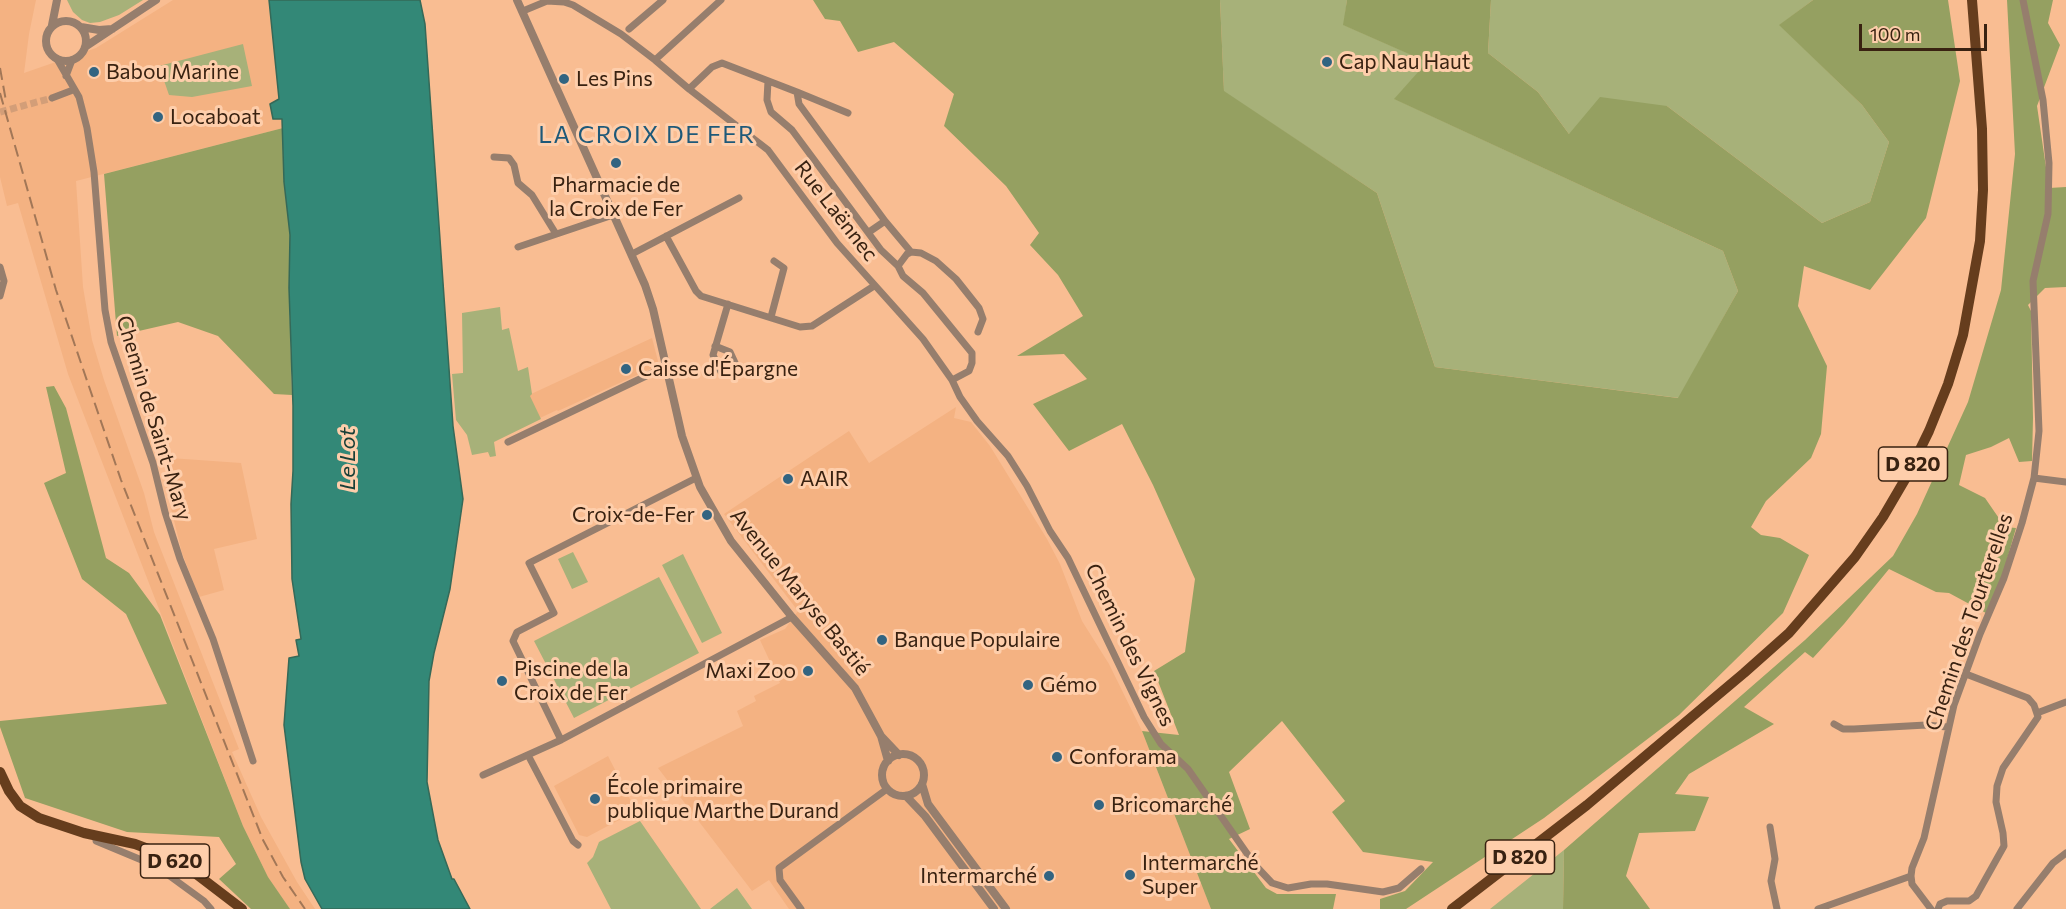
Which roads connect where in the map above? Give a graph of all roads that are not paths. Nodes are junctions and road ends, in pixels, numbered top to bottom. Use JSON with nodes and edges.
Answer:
{"nodes":[{"id":1,"x":57,"y":0,"type":"edge"},
{"id":2,"x":156,"y":0,"type":"edge"},
{"id":3,"x":518,"y":0,"type":"edge"},
{"id":4,"x":663,"y":0,"type":"edge"},
{"id":5,"x":722,"y":0,"type":"edge"},
{"id":6,"x":1972,"y":0,"type":"edge"},
{"id":7,"x":2023,"y":0,"type":"edge"},
{"id":8,"x":574,"y":3,"type":"edge"},
{"id":9,"x":523,"y":10,"type":"junction"},
{"id":10,"x":69,"y":21,"type":"junction"},
{"id":11,"x":52,"y":25,"type":"junction"},
{"id":12,"x":81,"y":27,"type":"junction"},
{"id":13,"x":629,"y":28,"type":"dead end"},
{"id":14,"x":113,"y":29,"type":"junction"},
{"id":15,"x":86,"y":46,"type":"junction"},
{"id":16,"x":57,"y":59,"type":"junction"},
{"id":17,"x":72,"y":60,"type":"junction"},
{"id":18,"x":655,"y":60,"type":"junction"},
{"id":19,"x":66,"y":76,"type":"junction"},
{"id":20,"x":768,"y":81,"type":"junction"},
{"id":21,"x":689,"y":89,"type":"junction"},
{"id":22,"x":74,"y":90,"type":"junction"},
{"id":23,"x":797,"y":92,"type":"junction"},
{"id":24,"x":52,"y":98,"type":"tunnel mouth"},
{"id":25,"x":848,"y":113,"type":"dead end"},
{"id":26,"x":494,"y":157,"type":"dead end"},
{"id":27,"x":739,"y":198,"type":"dead end"},
{"id":28,"x":613,"y":215,"type":"junction"},
{"id":29,"x":885,"y":220,"type":"junction"},
{"id":30,"x":869,"y":232,"type":"junction"},
{"id":31,"x":556,"y":234,"type":"junction"},
{"id":32,"x":666,"y":236,"type":"junction"},
{"id":33,"x":518,"y":247,"type":"dead end"},
{"id":34,"x":911,"y":252,"type":"junction"},
{"id":35,"x":632,"y":254,"type":"junction"},
{"id":36,"x":774,"y":261,"type":"dead end"},
{"id":37,"x":898,"y":266,"type":"junction"},
{"id":38,"x":0,"y":267,"type":"edge"},
{"id":39,"x":874,"y":286,"type":"junction"},
{"id":40,"x":0,"y":296,"type":"edge"},
{"id":41,"x":728,"y":304,"type":"junction"},
{"id":42,"x":771,"y":317,"type":"junction"},
{"id":43,"x":978,"y":332,"type":"dead end"},
{"id":44,"x":716,"y":346,"type":"dead end"},
{"id":45,"x":667,"y":366,"type":"junction"},
{"id":46,"x":952,"y":380,"type":"junction"},
{"id":47,"x":508,"y":442,"type":"dead end"},
{"id":48,"x":696,"y":478,"type":"junction"},
{"id":49,"x":2034,"y":478,"type":"junction"},
{"id":50,"x":2066,"y":482,"type":"edge"},
{"id":51,"x":1050,"y":531,"type":"joint"},
{"id":52,"x":792,"y":617,"type":"junction"},
{"id":53,"x":1966,"y":674,"type":"junction"},
{"id":54,"x":2066,"y":702,"type":"edge"},
{"id":55,"x":2037,"y":713,"type":"junction"},
{"id":56,"x":1834,"y":724,"type":"dead end"},
{"id":57,"x":1947,"y":727,"type":"junction"},
{"id":58,"x":881,"y":736,"type":"junction"},
{"id":59,"x":561,"y":740,"type":"junction"},
{"id":60,"x":528,"y":755,"type":"junction"},
{"id":61,"x":899,"y":755,"type":"junction"},
{"id":62,"x":253,"y":761,"type":"dead end"},
{"id":63,"x":888,"y":761,"type":"junction"},
{"id":64,"x":0,"y":772,"type":"edge"},
{"id":65,"x":483,"y":775,"type":"dead end"},
{"id":66,"x":922,"y":784,"type":"junction"},
{"id":67,"x":887,"y":789,"type":"junction"},
{"id":68,"x":906,"y":796,"type":"junction"},
{"id":69,"x":1587,"y":806,"type":"junction"},
{"id":70,"x":1770,"y":827,"type":"dead end"},
{"id":71,"x":96,"y":835,"type":"junction"},
{"id":72,"x":578,"y":845,"type":"dead end"},
{"id":73,"x":2066,"y":853,"type":"edge"},
{"id":74,"x":1421,"y":869,"type":"dead end"},
{"id":75,"x":1911,"y":876,"type":"junction"},
{"id":76,"x":211,"y":909,"type":"edge"},
{"id":77,"x":242,"y":909,"type":"edge"},
{"id":78,"x":801,"y":909,"type":"edge"},
{"id":79,"x":994,"y":909,"type":"edge"},
{"id":80,"x":1006,"y":909,"type":"edge"},
{"id":81,"x":1452,"y":909,"type":"edge"},
{"id":82,"x":1462,"y":909,"type":"edge"},
{"id":83,"x":1777,"y":909,"type":"edge"},
{"id":84,"x":1818,"y":909,"type":"edge"},
{"id":85,"x":1931,"y":909,"type":"edge"},
{"id":86,"x":1938,"y":909,"type":"edge"},
{"id":87,"x":2017,"y":909,"type":"edge"}],
"edges":[{"from":1,"to":10,"type":"street"},
{"from":1,"to":11,"type":"street"},
{"from":2,"to":14,"type":"street"},
{"from":3,"to":9,"type":"street","name":"Avenue Maryse Bastié"},
{"from":4,"to":13,"type":"street"},
{"from":5,"to":18,"type":"street"},
{"from":6,"to":69,"type":"main road","number":"D 820"},
{"from":7,"to":49,"type":"street","name":"Chemin des Tourterelles"},
{"from":8,"to":9,"type":"street","name":"Rue Laënnec"},
{"from":8,"to":18,"type":"street","name":"Rue Laënnec"},
{"from":9,"to":28,"type":"street","name":"Avenue Maryse Bastié"},
{"from":10,"to":11,"type":"street"},
{"from":10,"to":12,"type":"street"},
{"from":11,"to":16,"type":"street"},
{"from":12,"to":14,"type":"street"},
{"from":12,"to":15,"type":"street"},
{"from":14,"to":15,"type":"street"},
{"from":15,"to":17,"type":"street"},
{"from":16,"to":17,"type":"street"},
{"from":16,"to":19,"type":"street","name":"Chemin de Saint-Mary"},
{"from":17,"to":19,"type":"street"},
{"from":18,"to":21,"type":"street","name":"Rue Laënnec"},
{"from":19,"to":22,"type":"street","name":"Chemin de Saint-Mary"},
{"from":20,"to":21,"type":"street"},
{"from":20,"to":23,"type":"street"},
{"from":20,"to":30,"type":"street"},
{"from":21,"to":39,"type":"street","name":"Rue Laënnec"},
{"from":22,"to":24,"type":"street"},
{"from":22,"to":62,"type":"street","name":"Chemin de Saint-Mary"},
{"from":23,"to":25,"type":"street"},
{"from":23,"to":29,"type":"street"},
{"from":26,"to":31,"type":"street"},
{"from":27,"to":32,"type":"street"},
{"from":28,"to":31,"type":"street"},
{"from":28,"to":35,"type":"street","name":"Avenue Maryse Bastié"},
{"from":29,"to":30,"type":"street"},
{"from":29,"to":34,"type":"street"},
{"from":30,"to":37,"type":"street"},
{"from":31,"to":33,"type":"street"},
{"from":32,"to":35,"type":"street"},
{"from":32,"to":41,"type":"street"},
{"from":34,"to":37,"type":"street"},
{"from":34,"to":43,"type":"street"},
{"from":35,"to":45,"type":"street","name":"Avenue Maryse Bastié"},
{"from":36,"to":42,"type":"street"},
{"from":37,"to":46,"type":"street"},
{"from":38,"to":40,"type":"street"},
{"from":39,"to":42,"type":"street"},
{"from":39,"to":46,"type":"street","name":"Rue Laënnec"},
{"from":41,"to":42,"type":"street"},
{"from":41,"to":44,"type":"street"},
{"from":45,"to":47,"type":"street"},
{"from":45,"to":48,"type":"street","name":"Avenue Maryse Bastié"},
{"from":46,"to":51,"type":"street","name":"Rue Laënnec"},
{"from":48,"to":52,"type":"street","name":"Avenue Maryse Bastié"},
{"from":48,"to":59,"type":"street"},
{"from":49,"to":50,"type":"street"},
{"from":49,"to":53,"type":"street","name":"Chemin des Tourterelles"},
{"from":51,"to":74,"type":"street","name":"Chemin des Vignes"},
{"from":52,"to":58,"type":"street","name":"Avenue Maryse Bastié"},
{"from":52,"to":59,"type":"street"},
{"from":53,"to":55,"type":"street"},
{"from":53,"to":57,"type":"street","name":"Chemin des Tourterelles"},
{"from":54,"to":55,"type":"street"},
{"from":55,"to":86,"type":"street"},
{"from":56,"to":57,"type":"street"},
{"from":57,"to":75,"type":"street","name":"Chemin des Tourterelles"},
{"from":58,"to":61,"type":"street","name":"Avenue Maryse Bastié"},
{"from":58,"to":63,"type":"street","name":"Avenue Maryse Bastié"},
{"from":59,"to":60,"type":"street"},
{"from":60,"to":65,"type":"street"},
{"from":60,"to":72,"type":"street"},
{"from":61,"to":63,"type":"street"},
{"from":61,"to":66,"type":"street","name":"Avenue Maryse Bastié"},
{"from":63,"to":67,"type":"street","name":"Avenue Maryse Bastié"},
{"from":64,"to":71,"type":"main road","number":"D 620"},
{"from":66,"to":68,"type":"street"},
{"from":66,"to":80,"type":"street","name":"Avenue Maryse Bastié"},
{"from":67,"to":68,"type":"street"},
{"from":67,"to":78,"type":"street"},
{"from":68,"to":79,"type":"street"},
{"from":69,"to":81,"type":"main road","number":"D 820"},
{"from":69,"to":82,"type":"main road","number":"D 820"},
{"from":70,"to":83,"type":"street"},
{"from":71,"to":76,"type":"street"},
{"from":71,"to":77,"type":"main road","number":"D 620"},
{"from":73,"to":87,"type":"street"},
{"from":75,"to":84,"type":"street"},
{"from":75,"to":85,"type":"street"}]}
